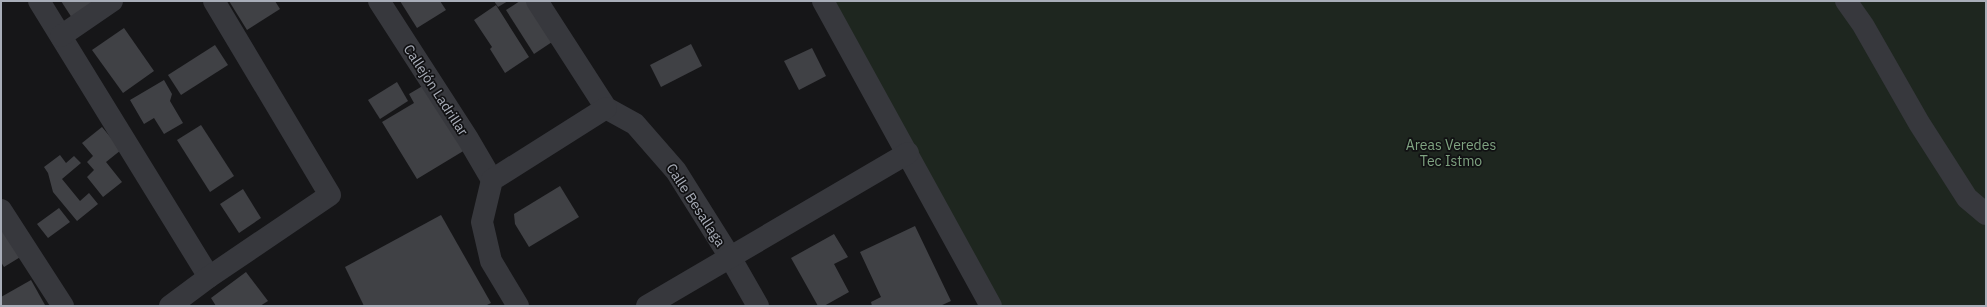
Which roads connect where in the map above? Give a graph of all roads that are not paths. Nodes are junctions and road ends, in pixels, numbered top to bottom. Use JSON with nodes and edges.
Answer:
{"nodes":[{"id":1,"x":39,"y":1,"type":"edge"},
{"id":2,"x":112,"y":1,"type":"edge"},
{"id":3,"x":214,"y":1,"type":"edge"},
{"id":4,"x":379,"y":1,"type":"edge"},
{"id":5,"x":537,"y":1,"type":"edge"},
{"id":6,"x":823,"y":1,"type":"edge"},
{"id":7,"x":1846,"y":1,"type":"edge"},
{"id":8,"x":61,"y":36,"type":"junction"},
{"id":9,"x":606,"y":108,"type":"junction"},
{"id":10,"x":908,"y":153,"type":"junction"},
{"id":11,"x":492,"y":180,"type":"junction"},
{"id":12,"x":1,"y":210,"type":"edge"},
{"id":13,"x":1986,"y":214,"type":"edge"},
{"id":14,"x":730,"y":257,"type":"junction"},
{"id":15,"x":210,"y":277,"type":"junction"},
{"id":16,"x":63,"y":306,"type":"edge"},
{"id":17,"x":170,"y":306,"type":"edge"},
{"id":18,"x":518,"y":306,"type":"edge"},
{"id":19,"x":647,"y":306,"type":"edge"},
{"id":20,"x":758,"y":306,"type":"edge"},
{"id":21,"x":991,"y":306,"type":"edge"}],
"edges":[{"from":1,"to":8,"type":"street"},
{"from":2,"to":8,"type":"street"},
{"from":3,"to":15,"type":"street"},
{"from":4,"to":11,"type":"street","name":"Callejón Ladrillar"},
{"from":5,"to":9,"type":"street","name":"Calle Besallaga"},
{"from":6,"to":10,"type":"street"},
{"from":7,"to":13,"type":"street"},
{"from":8,"to":15,"type":"street"},
{"from":9,"to":11,"type":"street"},
{"from":9,"to":14,"type":"street","name":"Calle Besallaga"},
{"from":10,"to":14,"type":"street"},
{"from":10,"to":21,"type":"street"},
{"from":11,"to":18,"type":"street"},
{"from":12,"to":16,"type":"street"},
{"from":14,"to":19,"type":"street"},
{"from":14,"to":20,"type":"street","name":"Calle Besallaga"},
{"from":15,"to":17,"type":"street"}]}
